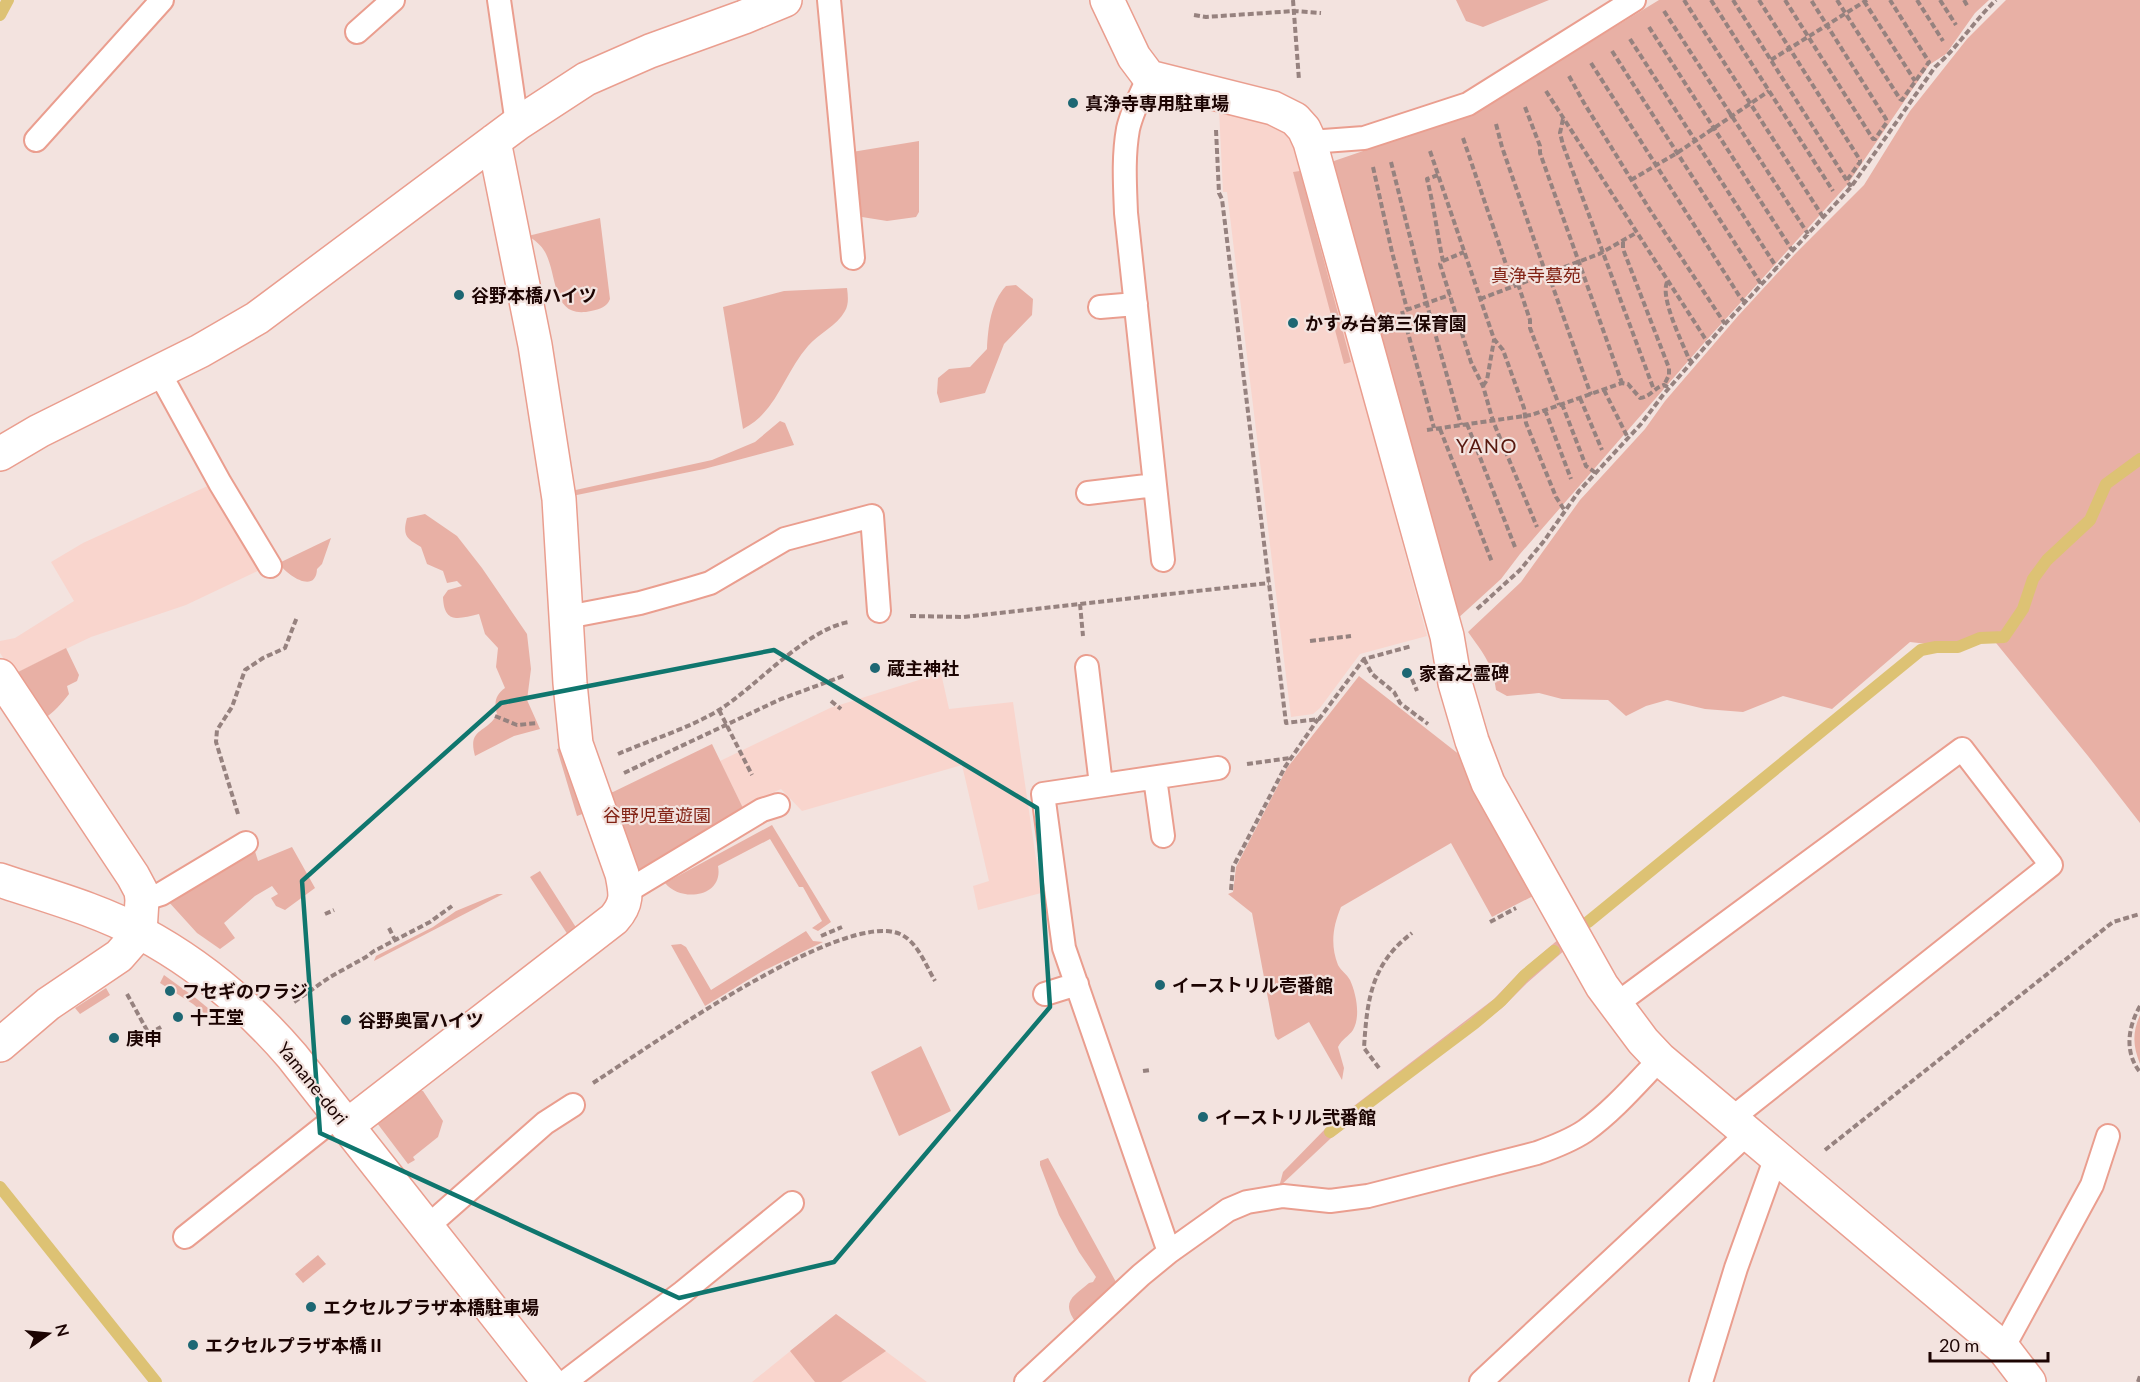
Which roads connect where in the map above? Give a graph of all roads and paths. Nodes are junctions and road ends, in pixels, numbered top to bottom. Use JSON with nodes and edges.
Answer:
{"nodes":[{"id":1,"x":162,"y":0,"type":"edge"},
{"id":2,"x":393,"y":0,"type":"edge"},
{"id":3,"x":499,"y":0,"type":"edge"},
{"id":4,"x":785,"y":0,"type":"edge"},
{"id":5,"x":829,"y":0,"type":"edge"},
{"id":6,"x":1107,"y":0,"type":"edge"},
{"id":7,"x":1293,"y":0,"type":"edge"},
{"id":8,"x":1684,"y":0,"type":"edge"},
{"id":9,"x":1711,"y":0,"type":"edge"},
{"id":10,"x":1733,"y":0,"type":"edge"},
{"id":11,"x":1759,"y":0,"type":"edge"},
{"id":12,"x":1785,"y":0,"type":"edge"},
{"id":13,"x":1811,"y":0,"type":"edge"},
{"id":14,"x":1837,"y":0,"type":"edge"},
{"id":15,"x":1865,"y":0,"type":"edge"},
{"id":16,"x":1890,"y":0,"type":"edge"},
{"id":17,"x":1917,"y":0,"type":"edge"},
{"id":18,"x":1940,"y":0,"type":"edge"},
{"id":19,"x":1964,"y":0,"type":"edge"},
{"id":20,"x":1996,"y":0,"type":"edge"},
{"id":21,"x":1968,"y":7,"type":"dead end"},
{"id":22,"x":1619,"y":10,"type":"edge"},
{"id":23,"x":1664,"y":10,"type":"dead end"},
{"id":24,"x":1294,"y":11,"type":"junction"},
{"id":25,"x":1321,"y":13,"type":"dead end"},
{"id":26,"x":1846,"y":13,"type":"junction"},
{"id":27,"x":1194,"y":15,"type":"dead end"},
{"id":28,"x":1827,"y":25,"type":"junction"},
{"id":29,"x":1956,"y":25,"type":"dead end"},
{"id":30,"x":357,"y":32,"type":"dead end"},
{"id":31,"x":1575,"y":37,"type":"junction"},
{"id":32,"x":1808,"y":37,"type":"junction"},
{"id":33,"x":1943,"y":41,"type":"dead end"},
{"id":34,"x":1790,"y":48,"type":"junction"},
{"id":35,"x":1554,"y":51,"type":"junction"},
{"id":36,"x":1771,"y":60,"type":"junction"},
{"id":37,"x":1298,"y":62,"type":"dead end"},
{"id":38,"x":1530,"y":65,"type":"junction"},
{"id":39,"x":1149,"y":77,"type":"junction"},
{"id":40,"x":1510,"y":77,"type":"junction"},
{"id":41,"x":1915,"y":81,"type":"junction"},
{"id":42,"x":1488,"y":91,"type":"junction"},
{"id":43,"x":1769,"y":91,"type":"junction"},
{"id":44,"x":1218,"y":94,"type":"junction"},
{"id":45,"x":1750,"y":104,"type":"junction"},
{"id":46,"x":1453,"y":109,"type":"junction"},
{"id":47,"x":1731,"y":115,"type":"junction"},
{"id":48,"x":1563,"y":118,"type":"junction"},
{"id":49,"x":1419,"y":120,"type":"junction"},
{"id":50,"x":1713,"y":128,"type":"junction"},
{"id":51,"x":505,"y":132,"type":"junction"},
{"id":52,"x":1373,"y":135,"type":"junction"},
{"id":53,"x":36,"y":140,"type":"dead end"},
{"id":54,"x":1695,"y":141,"type":"junction"},
{"id":55,"x":1310,"y":142,"type":"junction"},
{"id":56,"x":1677,"y":153,"type":"junction"},
{"id":57,"x":1656,"y":165,"type":"junction"},
{"id":58,"x":1438,"y":175,"type":"junction"},
{"id":59,"x":1631,"y":180,"type":"junction"},
{"id":60,"x":1847,"y":180,"type":"junction"},
{"id":61,"x":1851,"y":187,"type":"junction"},
{"id":62,"x":1833,"y":192,"type":"dead end"},
{"id":63,"x":1823,"y":217,"type":"junction"},
{"id":64,"x":1636,"y":233,"type":"junction"},
{"id":65,"x":1808,"y":234,"type":"junction"},
{"id":66,"x":1623,"y":242,"type":"junction"},
{"id":67,"x":1792,"y":251,"type":"junction"},
{"id":68,"x":1464,"y":252,"type":"junction"},
{"id":69,"x":1601,"y":252,"type":"junction"},
{"id":70,"x":853,"y":258,"type":"dead end"},
{"id":71,"x":1443,"y":261,"type":"junction"},
{"id":72,"x":1578,"y":263,"type":"junction"},
{"id":73,"x":1777,"y":268,"type":"junction"},
{"id":74,"x":1547,"y":274,"type":"junction"},
{"id":75,"x":1667,"y":281,"type":"junction"},
{"id":76,"x":1516,"y":284,"type":"junction"},
{"id":77,"x":1761,"y":284,"type":"junction"},
{"id":78,"x":1450,"y":295,"type":"junction"},
{"id":79,"x":1480,"y":299,"type":"junction"},
{"id":80,"x":1428,"y":302,"type":"junction"},
{"id":81,"x":1745,"y":302,"type":"junction"},
{"id":82,"x":1136,"y":304,"type":"junction"},
{"id":83,"x":1100,"y":307,"type":"dead end"},
{"id":84,"x":1407,"y":309,"type":"junction"},
{"id":85,"x":1401,"y":311,"type":"junction"},
{"id":86,"x":1394,"y":314,"type":"dead end"},
{"id":87,"x":1725,"y":324,"type":"junction"},
{"id":88,"x":1494,"y":339,"type":"junction"},
{"id":89,"x":1708,"y":343,"type":"junction"},
{"id":90,"x":1692,"y":362,"type":"junction"},
{"id":91,"x":159,"y":372,"type":"junction"},
{"id":92,"x":1622,"y":383,"type":"junction"},
{"id":93,"x":1664,"y":385,"type":"junction"},
{"id":94,"x":1483,"y":386,"type":"junction"},
{"id":95,"x":1669,"y":388,"type":"junction"},
{"id":96,"x":1604,"y":390,"type":"junction"},
{"id":97,"x":1654,"y":390,"type":"junction"},
{"id":98,"x":1591,"y":395,"type":"junction"},
{"id":99,"x":1580,"y":398,"type":"junction"},
{"id":100,"x":1560,"y":405,"type":"junction"},
{"id":101,"x":1545,"y":410,"type":"junction"},
{"id":102,"x":1524,"y":416,"type":"junction"},
{"id":103,"x":1493,"y":421,"type":"junction"},
{"id":104,"x":1467,"y":424,"type":"junction"},
{"id":105,"x":1461,"y":425,"type":"junction"},
{"id":106,"x":1434,"y":429,"type":"junction"},
{"id":107,"x":1440,"y":429,"type":"junction"},
{"id":108,"x":1425,"y":431,"type":"dead end"},
{"id":109,"x":1628,"y":438,"type":"junction"},
{"id":110,"x":1602,"y":450,"type":"dead end"},
{"id":111,"x":0,"y":454,"type":"edge"},
{"id":112,"x":1596,"y":473,"type":"junction"},
{"id":113,"x":1572,"y":479,"type":"dead end"},
{"id":114,"x":1155,"y":486,"type":"junction"},
{"id":115,"x":1088,"y":493,"type":"dead end"},
{"id":116,"x":1565,"y":511,"type":"junction"},
{"id":117,"x":1537,"y":527,"type":"dead end"},
{"id":118,"x":1515,"y":547,"type":"dead end"},
{"id":119,"x":1163,"y":560,"type":"dead end"},
{"id":120,"x":1492,"y":562,"type":"dead end"},
{"id":121,"x":270,"y":566,"type":"dead end"},
{"id":122,"x":1269,"y":583,"type":"junction"},
{"id":123,"x":879,"y":611,"type":"junction"},
{"id":124,"x":297,"y":617,"type":"dead end"},
{"id":125,"x":567,"y":617,"type":"junction"},
{"id":126,"x":1350,"y":636,"type":"dead end"},
{"id":127,"x":1447,"y":636,"type":"junction"},
{"id":128,"x":1310,"y":642,"type":"dead end"},
{"id":129,"x":1364,"y":659,"type":"junction"},
{"id":130,"x":1087,"y":667,"type":"dead end"},
{"id":131,"x":846,"y":675,"type":"dead end"},
{"id":132,"x":0,"y":676,"type":"edge"},
{"id":133,"x":831,"y":701,"type":"dead end"},
{"id":134,"x":719,"y":710,"type":"junction"},
{"id":135,"x":841,"y":710,"type":"dead end"},
{"id":136,"x":1319,"y":719,"type":"junction"},
{"id":137,"x":727,"y":725,"type":"junction"},
{"id":138,"x":1472,"y":741,"type":"junction"},
{"id":139,"x":1291,"y":758,"type":"junction"},
{"id":140,"x":1218,"y":768,"type":"joint"},
{"id":141,"x":584,"y":769,"type":"junction"},
{"id":142,"x":621,"y":774,"type":"dead end"},
{"id":143,"x":752,"y":775,"type":"dead end"},
{"id":144,"x":1155,"y":778,"type":"junction"},
{"id":145,"x":1101,"y":785,"type":"junction"},
{"id":146,"x":778,"y":805,"type":"dead end"},
{"id":147,"x":1163,"y":836,"type":"dead end"},
{"id":148,"x":246,"y":843,"type":"joint"},
{"id":149,"x":0,"y":880,"type":"edge"},
{"id":150,"x":1231,"y":890,"type":"dead end"},
{"id":151,"x":626,"y":892,"type":"junction"},
{"id":152,"x":452,"y":906,"type":"dead end"},
{"id":153,"x":334,"y":910,"type":"dead end"},
{"id":154,"x":325,"y":914,"type":"dead end"},
{"id":155,"x":2140,"y":915,"type":"edge"},
{"id":156,"x":141,"y":916,"type":"junction"},
{"id":157,"x":842,"y":927,"type":"dead end"},
{"id":158,"x":390,"y":928,"type":"dead end"},
{"id":159,"x":1412,"y":933,"type":"dead end"},
{"id":160,"x":821,"y":936,"type":"dead end"},
{"id":161,"x":395,"y":940,"type":"junction"},
{"id":162,"x":106,"y":965,"type":"junction"},
{"id":163,"x":935,"y":981,"type":"dead end"},
{"id":164,"x":1077,"y":984,"type":"junction"},
{"id":165,"x":1045,"y":994,"type":"dead end"},
{"id":166,"x":1615,"y":1005,"type":"junction"},
{"id":167,"x":2140,"y":1006,"type":"edge"},
{"id":168,"x":161,"y":1027,"type":"dead end"},
{"id":169,"x":267,"y":1027,"type":"junction"},
{"id":170,"x":0,"y":1045,"type":"edge"},
{"id":171,"x":1660,"y":1059,"type":"junction"},
{"id":172,"x":1380,"y":1068,"type":"dead end"},
{"id":173,"x":1150,"y":1070,"type":"dead end"},
{"id":174,"x":1143,"y":1071,"type":"dead end"},
{"id":175,"x":2140,"y":1072,"type":"edge"},
{"id":176,"x":573,"y":1105,"type":"joint"},
{"id":177,"x":344,"y":1120,"type":"junction"},
{"id":178,"x":1739,"y":1126,"type":"junction"},
{"id":179,"x":2108,"y":1136,"type":"dead end"},
{"id":180,"x":1784,"y":1164,"type":"junction"},
{"id":181,"x":792,"y":1203,"type":"dead end"},
{"id":182,"x":427,"y":1227,"type":"junction"},
{"id":183,"x":185,"y":1237,"type":"dead end"},
{"id":184,"x":1169,"y":1252,"type":"junction"},
{"id":185,"x":2003,"y":1348,"type":"junction"},
{"id":186,"x":2140,"y":1376,"type":"edge"},
{"id":187,"x":549,"y":1382,"type":"edge"},
{"id":188,"x":565,"y":1382,"type":"edge"},
{"id":189,"x":1026,"y":1382,"type":"edge"},
{"id":190,"x":1481,"y":1382,"type":"edge"},
{"id":191,"x":1701,"y":1382,"type":"edge"},
{"id":192,"x":2029,"y":1382,"type":"edge"},
{"id":193,"x":2138,"y":1382,"type":"edge"}],
"edges":[{"from":1,"to":53,"type":"lane"},
{"from":2,"to":30,"type":"lane"},
{"from":3,"to":51,"type":"lane"},
{"from":4,"to":51,"type":"street"},
{"from":5,"to":70,"type":"lane"},
{"from":6,"to":39,"type":"street"},
{"from":7,"to":24,"type":"path"},
{"from":8,"to":45,"type":"path"},
{"from":9,"to":43,"type":"path"},
{"from":10,"to":36,"type":"path"},
{"from":11,"to":34,"type":"path"},
{"from":12,"to":32,"type":"path"},
{"from":13,"to":28,"type":"path"},
{"from":14,"to":26,"type":"path"},
{"from":15,"to":26,"type":"path"},
{"from":15,"to":41,"type":"path"},
{"from":16,"to":41,"type":"path"},
{"from":17,"to":33,"type":"path"},
{"from":18,"to":29,"type":"path"},
{"from":19,"to":21,"type":"path"},
{"from":20,"to":61,"type":"path"},
{"from":22,"to":31,"type":"lane"},
{"from":22,"to":50,"type":"path"},
{"from":22,"to":54,"type":"path"},
{"from":22,"to":56,"type":"path"},
{"from":23,"to":47,"type":"path"},
{"from":24,"to":25,"type":"path"},
{"from":24,"to":27,"type":"path"},
{"from":24,"to":37,"type":"path"},
{"from":26,"to":28,"type":"path"},
{"from":26,"to":41,"type":"path"},
{"from":28,"to":32,"type":"path"},
{"from":28,"to":32,"type":"path"},
{"from":31,"to":35,"type":"lane"},
{"from":31,"to":57,"type":"path"},
{"from":32,"to":34,"type":"path"},
{"from":34,"to":36,"type":"path"},
{"from":34,"to":60,"type":"path"},
{"from":35,"to":38,"type":"lane"},
{"from":35,"to":59,"type":"path"},
{"from":36,"to":60,"type":"path"},
{"from":38,"to":40,"type":"lane"},
{"from":38,"to":48,"type":"path"},
{"from":39,"to":44,"type":"street"},
{"from":39,"to":82,"type":"lane"},
{"from":40,"to":42,"type":"lane"},
{"from":40,"to":72,"type":"path"},
{"from":42,"to":46,"type":"lane"},
{"from":42,"to":74,"type":"path"},
{"from":43,"to":45,"type":"path"},
{"from":43,"to":62,"type":"path"},
{"from":44,"to":55,"type":"street"},
{"from":44,"to":122,"type":"path"},
{"from":45,"to":47,"type":"path"},
{"from":45,"to":63,"type":"path"},
{"from":46,"to":49,"type":"lane"},
{"from":46,"to":76,"type":"path"},
{"from":47,"to":50,"type":"path"},
{"from":47,"to":65,"type":"path"},
{"from":48,"to":64,"type":"path"},
{"from":48,"to":69,"type":"path"},
{"from":49,"to":52,"type":"lane"},
{"from":49,"to":58,"type":"path"},
{"from":50,"to":54,"type":"path"},
{"from":50,"to":67,"type":"path"},
{"from":51,"to":91,"type":"street"},
{"from":51,"to":125,"type":"street"},
{"from":52,"to":55,"type":"lane"},
{"from":52,"to":80,"type":"path"},
{"from":52,"to":84,"type":"path"},
{"from":54,"to":56,"type":"path"},
{"from":54,"to":73,"type":"path"},
{"from":55,"to":127,"type":"street"},
{"from":56,"to":57,"type":"path"},
{"from":56,"to":77,"type":"path"},
{"from":57,"to":59,"type":"path"},
{"from":57,"to":81,"type":"path"},
{"from":58,"to":68,"type":"path"},
{"from":58,"to":71,"type":"path"},
{"from":59,"to":87,"type":"path"},
{"from":60,"to":61,"type":"path"},
{"from":61,"to":63,"type":"path"},
{"from":63,"to":65,"type":"path"},
{"from":64,"to":66,"type":"path"},
{"from":64,"to":75,"type":"path"},
{"from":65,"to":67,"type":"path"},
{"from":66,"to":69,"type":"path"},
{"from":66,"to":93,"type":"path"},
{"from":67,"to":73,"type":"path"},
{"from":68,"to":71,"type":"path"},
{"from":68,"to":79,"type":"path"},
{"from":69,"to":72,"type":"path"},
{"from":69,"to":97,"type":"path"},
{"from":71,"to":78,"type":"path"},
{"from":72,"to":74,"type":"path"},
{"from":72,"to":92,"type":"path"},
{"from":73,"to":77,"type":"path"},
{"from":74,"to":76,"type":"path"},
{"from":74,"to":98,"type":"path"},
{"from":75,"to":89,"type":"path"},
{"from":75,"to":90,"type":"path"},
{"from":76,"to":79,"type":"path"},
{"from":76,"to":100,"type":"path"},
{"from":77,"to":81,"type":"path"},
{"from":78,"to":80,"type":"path"},
{"from":78,"to":94,"type":"path"},
{"from":79,"to":88,"type":"path"},
{"from":80,"to":84,"type":"path"},
{"from":80,"to":105,"type":"path"},
{"from":81,"to":87,"type":"path"},
{"from":82,"to":83,"type":"lane"},
{"from":82,"to":114,"type":"lane"},
{"from":84,"to":85,"type":"path"},
{"from":85,"to":86,"type":"path"},
{"from":85,"to":106,"type":"path"},
{"from":87,"to":89,"type":"path"},
{"from":88,"to":94,"type":"path"},
{"from":88,"to":102,"type":"path"},
{"from":89,"to":90,"type":"path"},
{"from":90,"to":95,"type":"path"},
{"from":91,"to":111,"type":"street"},
{"from":91,"to":121,"type":"lane"},
{"from":92,"to":96,"type":"path"},
{"from":92,"to":97,"type":"path"},
{"from":93,"to":95,"type":"path"},
{"from":93,"to":97,"type":"path"},
{"from":94,"to":103,"type":"path"},
{"from":95,"to":109,"type":"path"},
{"from":96,"to":98,"type":"path"},
{"from":96,"to":109,"type":"path"},
{"from":98,"to":99,"type":"path"},
{"from":99,"to":100,"type":"path"},
{"from":99,"to":110,"type":"path"},
{"from":100,"to":101,"type":"path"},
{"from":100,"to":112,"type":"path"},
{"from":101,"to":102,"type":"path"},
{"from":101,"to":113,"type":"path"},
{"from":102,"to":103,"type":"path"},
{"from":102,"to":116,"type":"path"},
{"from":103,"to":104,"type":"path"},
{"from":103,"to":117,"type":"path"},
{"from":104,"to":105,"type":"path"},
{"from":104,"to":118,"type":"path"},
{"from":105,"to":107,"type":"path"},
{"from":106,"to":107,"type":"path"},
{"from":106,"to":108,"type":"path"},
{"from":107,"to":120,"type":"path"},
{"from":109,"to":112,"type":"path"},
{"from":112,"to":116,"type":"path"},
{"from":114,"to":115,"type":"lane"},
{"from":114,"to":119,"type":"lane"},
{"from":116,"to":127,"type":"path"},
{"from":122,"to":123,"type":"path"},
{"from":122,"to":136,"type":"path"},
{"from":123,"to":125,"type":"lane"},
{"from":123,"to":134,"type":"path"},
{"from":124,"to":148,"type":"path"},
{"from":125,"to":141,"type":"street"},
{"from":126,"to":128,"type":"path"},
{"from":127,"to":129,"type":"path"},
{"from":127,"to":138,"type":"street"},
{"from":129,"to":136,"type":"path"},
{"from":129,"to":138,"type":"path"},
{"from":130,"to":145,"type":"lane"},
{"from":131,"to":137,"type":"path"},
{"from":132,"to":156,"type":"street"},
{"from":133,"to":135,"type":"path"},
{"from":134,"to":137,"type":"path"},
{"from":134,"to":141,"type":"path"},
{"from":136,"to":139,"type":"path"},
{"from":137,"to":142,"type":"path"},
{"from":137,"to":143,"type":"path"},
{"from":138,"to":166,"type":"street"},
{"from":139,"to":140,"type":"path"},
{"from":139,"to":150,"type":"path"},
{"from":140,"to":144,"type":"lane"},
{"from":141,"to":151,"type":"street"},
{"from":144,"to":145,"type":"lane"},
{"from":144,"to":147,"type":"lane"},
{"from":145,"to":164,"type":"lane"},
{"from":146,"to":151,"type":"lane"},
{"from":148,"to":156,"type":"lane"},
{"from":149,"to":156,"type":"street","name":"Yamane-dori"},
{"from":151,"to":177,"type":"street"},
{"from":152,"to":161,"type":"path"},
{"from":153,"to":154,"type":"path"},
{"from":155,"to":180,"type":"path"},
{"from":156,"to":162,"type":"street"},
{"from":156,"to":169,"type":"street","name":"Yamane-dori"},
{"from":157,"to":160,"type":"path"},
{"from":158,"to":161,"type":"path"},
{"from":159,"to":172,"type":"path"},
{"from":161,"to":169,"type":"path"},
{"from":162,"to":168,"type":"path"},
{"from":162,"to":170,"type":"street"},
{"from":163,"to":176,"type":"path"},
{"from":164,"to":165,"type":"lane"},
{"from":164,"to":184,"type":"lane"},
{"from":166,"to":171,"type":"street"},
{"from":166,"to":178,"type":"lane"},
{"from":167,"to":175,"type":"path"},
{"from":169,"to":177,"type":"street","name":"Yamane-dori"},
{"from":171,"to":178,"type":"street"},
{"from":171,"to":184,"type":"lane"},
{"from":173,"to":174,"type":"path"},
{"from":176,"to":182,"type":"lane"},
{"from":177,"to":182,"type":"street","name":"Yamane-dori"},
{"from":177,"to":183,"type":"lane"},
{"from":178,"to":180,"type":"street"},
{"from":178,"to":190,"type":"lane"},
{"from":179,"to":185,"type":"lane"},
{"from":180,"to":185,"type":"street"},
{"from":180,"to":191,"type":"lane"},
{"from":181,"to":188,"type":"lane"},
{"from":182,"to":187,"type":"street","name":"Yamane-dori"},
{"from":184,"to":189,"type":"lane"},
{"from":185,"to":192,"type":"street"},
{"from":186,"to":193,"type":"path"}]}
